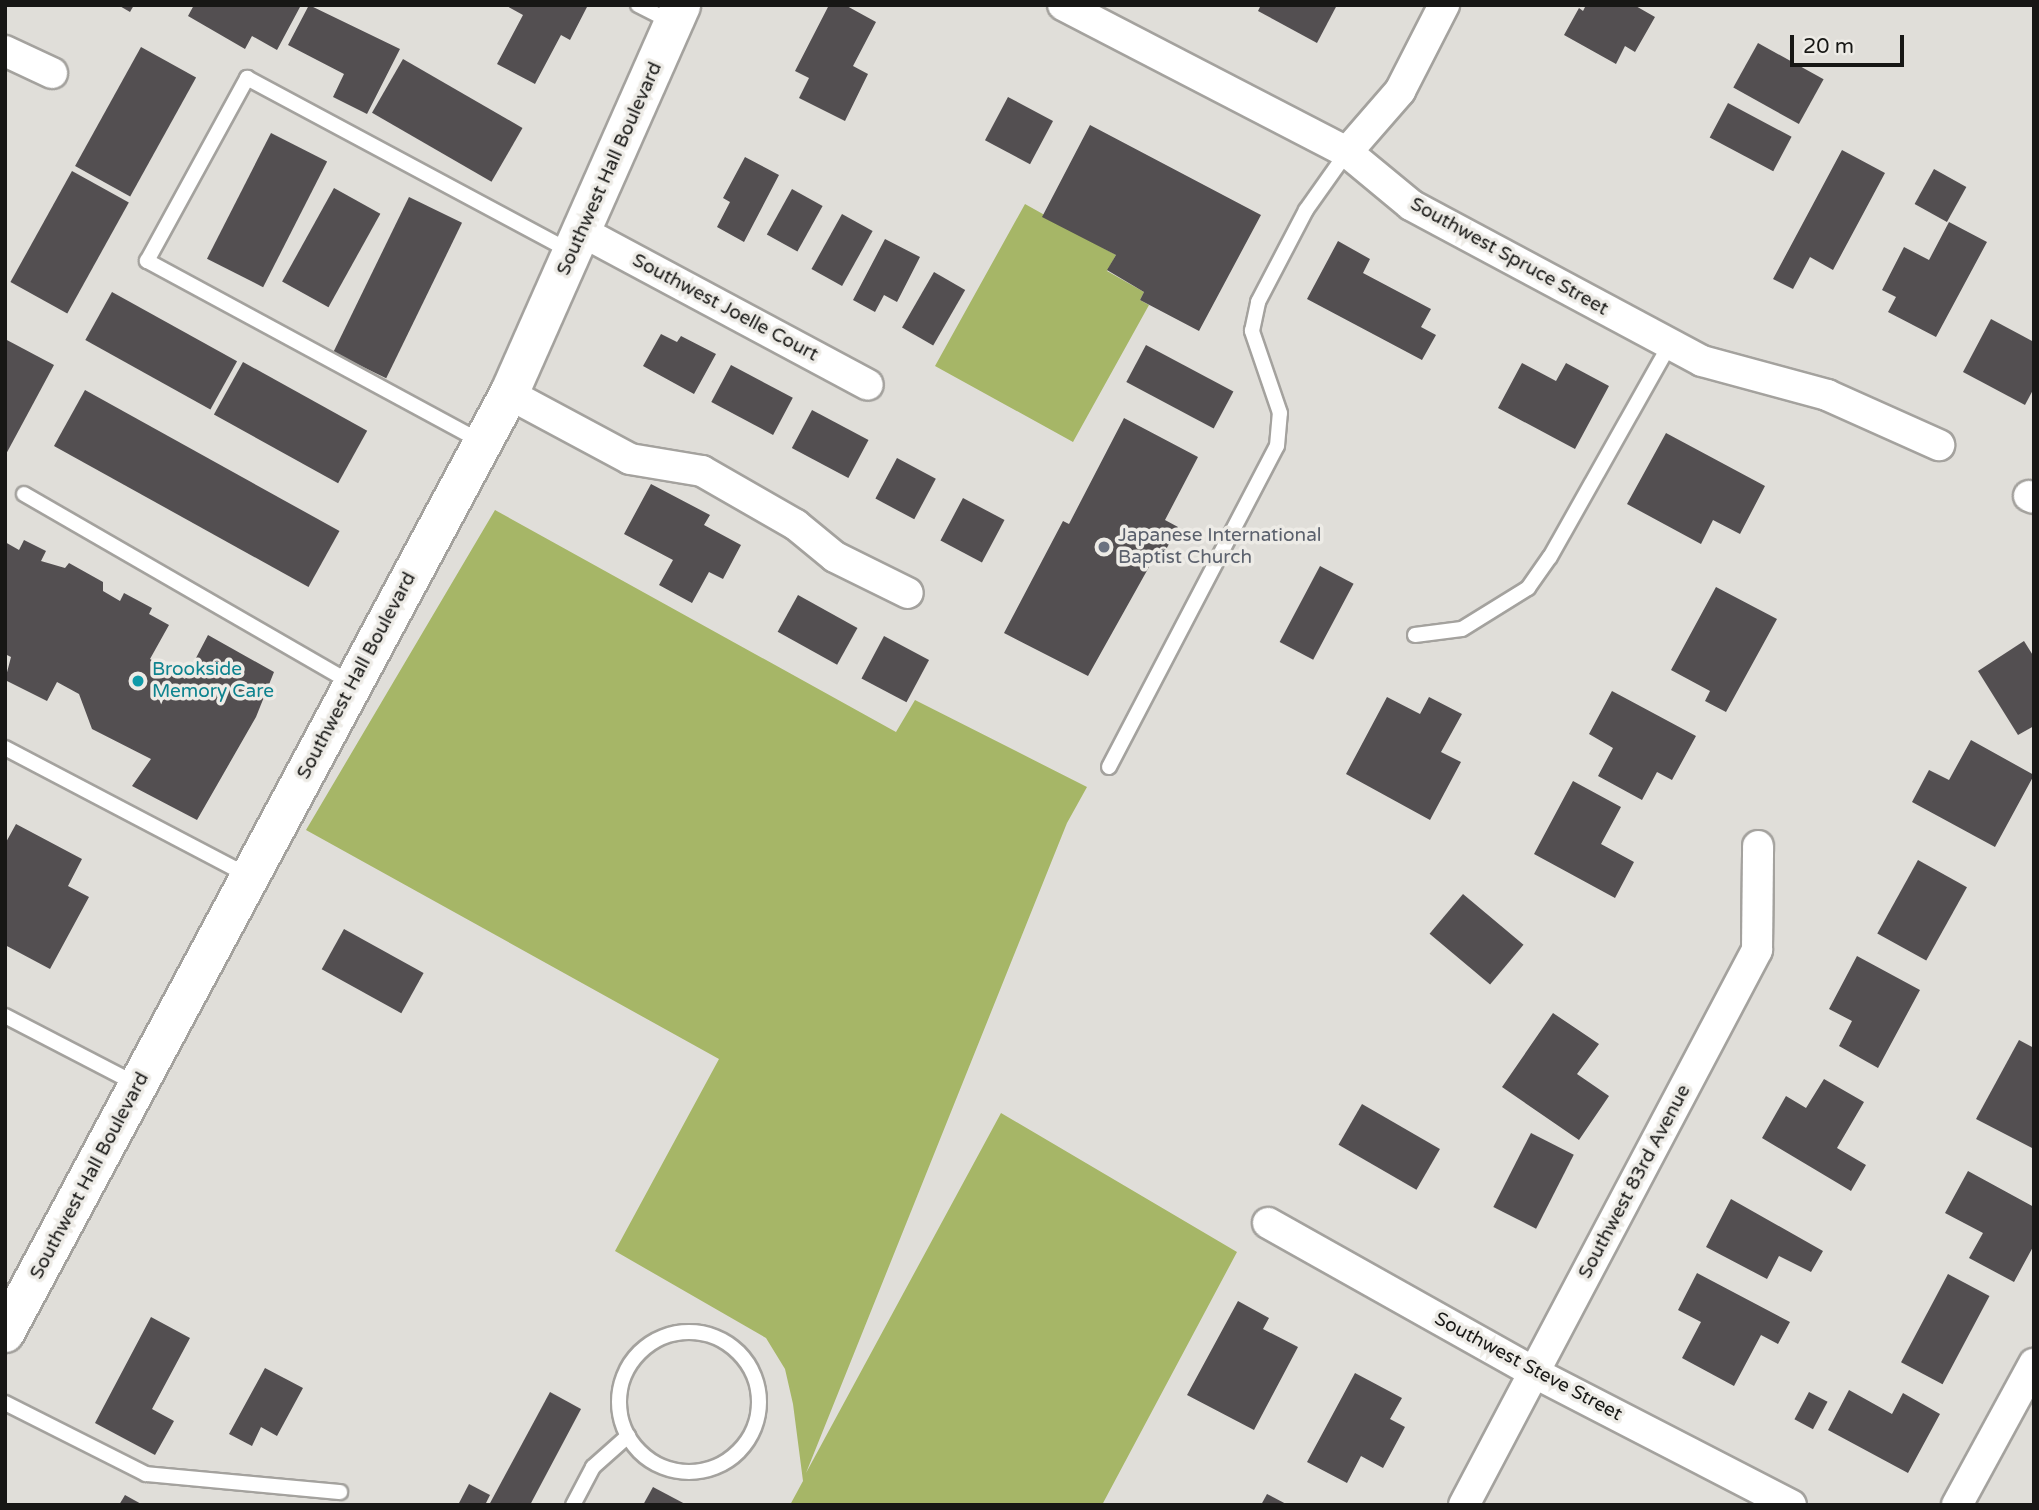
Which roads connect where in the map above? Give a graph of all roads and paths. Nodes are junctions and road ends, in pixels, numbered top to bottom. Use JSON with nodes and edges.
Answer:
{"nodes":[{"id":1,"x":638,"y":5,"type":"edge"},
{"id":2,"x":1063,"y":5,"type":"edge"},
{"id":3,"x":1444,"y":5,"type":"edge"},
{"id":4,"x":678,"y":15,"type":"edge"},
{"id":5,"x":5,"y":51,"type":"edge"},
{"id":6,"x":52,"y":73,"type":"dead end"},
{"id":7,"x":1347,"y":152,"type":"junction"},
{"id":8,"x":578,"y":243,"type":"junction"},
{"id":9,"x":1670,"y":344,"type":"junction"},
{"id":10,"x":867,"y":385,"type":"dead end"},
{"id":11,"x":509,"y":394,"type":"junction"},
{"id":12,"x":482,"y":442,"type":"junction"},
{"id":13,"x":1940,"y":445,"type":"dead end"},
{"id":14,"x":24,"y":494,"type":"dead end"},
{"id":15,"x":908,"y":593,"type":"dead end"},
{"id":16,"x":1415,"y":635,"type":"dead end"},
{"id":17,"x":353,"y":684,"type":"junction"},
{"id":18,"x":5,"y":748,"type":"edge"},
{"id":19,"x":1109,"y":767,"type":"dead end"},
{"id":20,"x":1758,"y":846,"type":"dead end"},
{"id":21,"x":251,"y":877,"type":"junction"},
{"id":22,"x":5,"y":1016,"type":"edge"},
{"id":23,"x":139,"y":1086,"type":"junction"},
{"id":24,"x":1268,"y":1223,"type":"dead end"},
{"id":25,"x":5,"y":1333,"type":"edge"},
{"id":26,"x":2034,"y":1364,"type":"edge"},
{"id":27,"x":1535,"y":1373,"type":"junction"},
{"id":28,"x":5,"y":1403,"type":"edge"},
{"id":29,"x":628,"y":1436,"type":"junction"},
{"id":30,"x":340,"y":1492,"type":"dead end"},
{"id":31,"x":573,"y":1505,"type":"edge"},
{"id":32,"x":1464,"y":1505,"type":"edge"},
{"id":33,"x":1791,"y":1505,"type":"edge"},
{"id":34,"x":1958,"y":1505,"type":"edge"}],
"edges":[{"from":1,"to":4,"type":"lane"},
{"from":2,"to":7,"type":"street","name":"Southwest Spruce Street"},
{"from":3,"to":7,"type":"street"},
{"from":4,"to":8,"type":"main road","name":"Southwest Hall Boulevard"},
{"from":5,"to":6,"type":"street"},
{"from":7,"to":9,"type":"street","name":"Southwest Spruce Street"},
{"from":7,"to":19,"type":"lane"},
{"from":8,"to":10,"type":"street","name":"Southwest Joelle Court"},
{"from":8,"to":11,"type":"main road","name":"Southwest Hall Boulevard"},
{"from":8,"to":12,"type":"lane"},
{"from":9,"to":13,"type":"street","name":"Southwest Spruce Street"},
{"from":9,"to":16,"type":"lane"},
{"from":11,"to":12,"type":"main road","name":"Southwest Hall Boulevard"},
{"from":11,"to":15,"type":"street"},
{"from":12,"to":17,"type":"main road","name":"Southwest Hall Boulevard"},
{"from":14,"to":17,"type":"lane"},
{"from":17,"to":21,"type":"main road","name":"Southwest Hall Boulevard"},
{"from":18,"to":21,"type":"lane"},
{"from":20,"to":27,"type":"street","name":"Southwest 83rd Avenue"},
{"from":21,"to":23,"type":"main road","name":"Southwest Hall Boulevard"},
{"from":22,"to":23,"type":"lane"},
{"from":23,"to":25,"type":"main road","name":"Southwest Hall Boulevard"},
{"from":24,"to":27,"type":"street","name":"Southwest Steve Street"},
{"from":26,"to":34,"type":"street"},
{"from":27,"to":32,"type":"street","name":"Southwest 83rd Avenue"},
{"from":27,"to":33,"type":"street","name":"Southwest Steve Street"},
{"from":28,"to":30,"type":"lane"},
{"from":29,"to":29,"type":"lane"},
{"from":29,"to":31,"type":"lane"}]}
